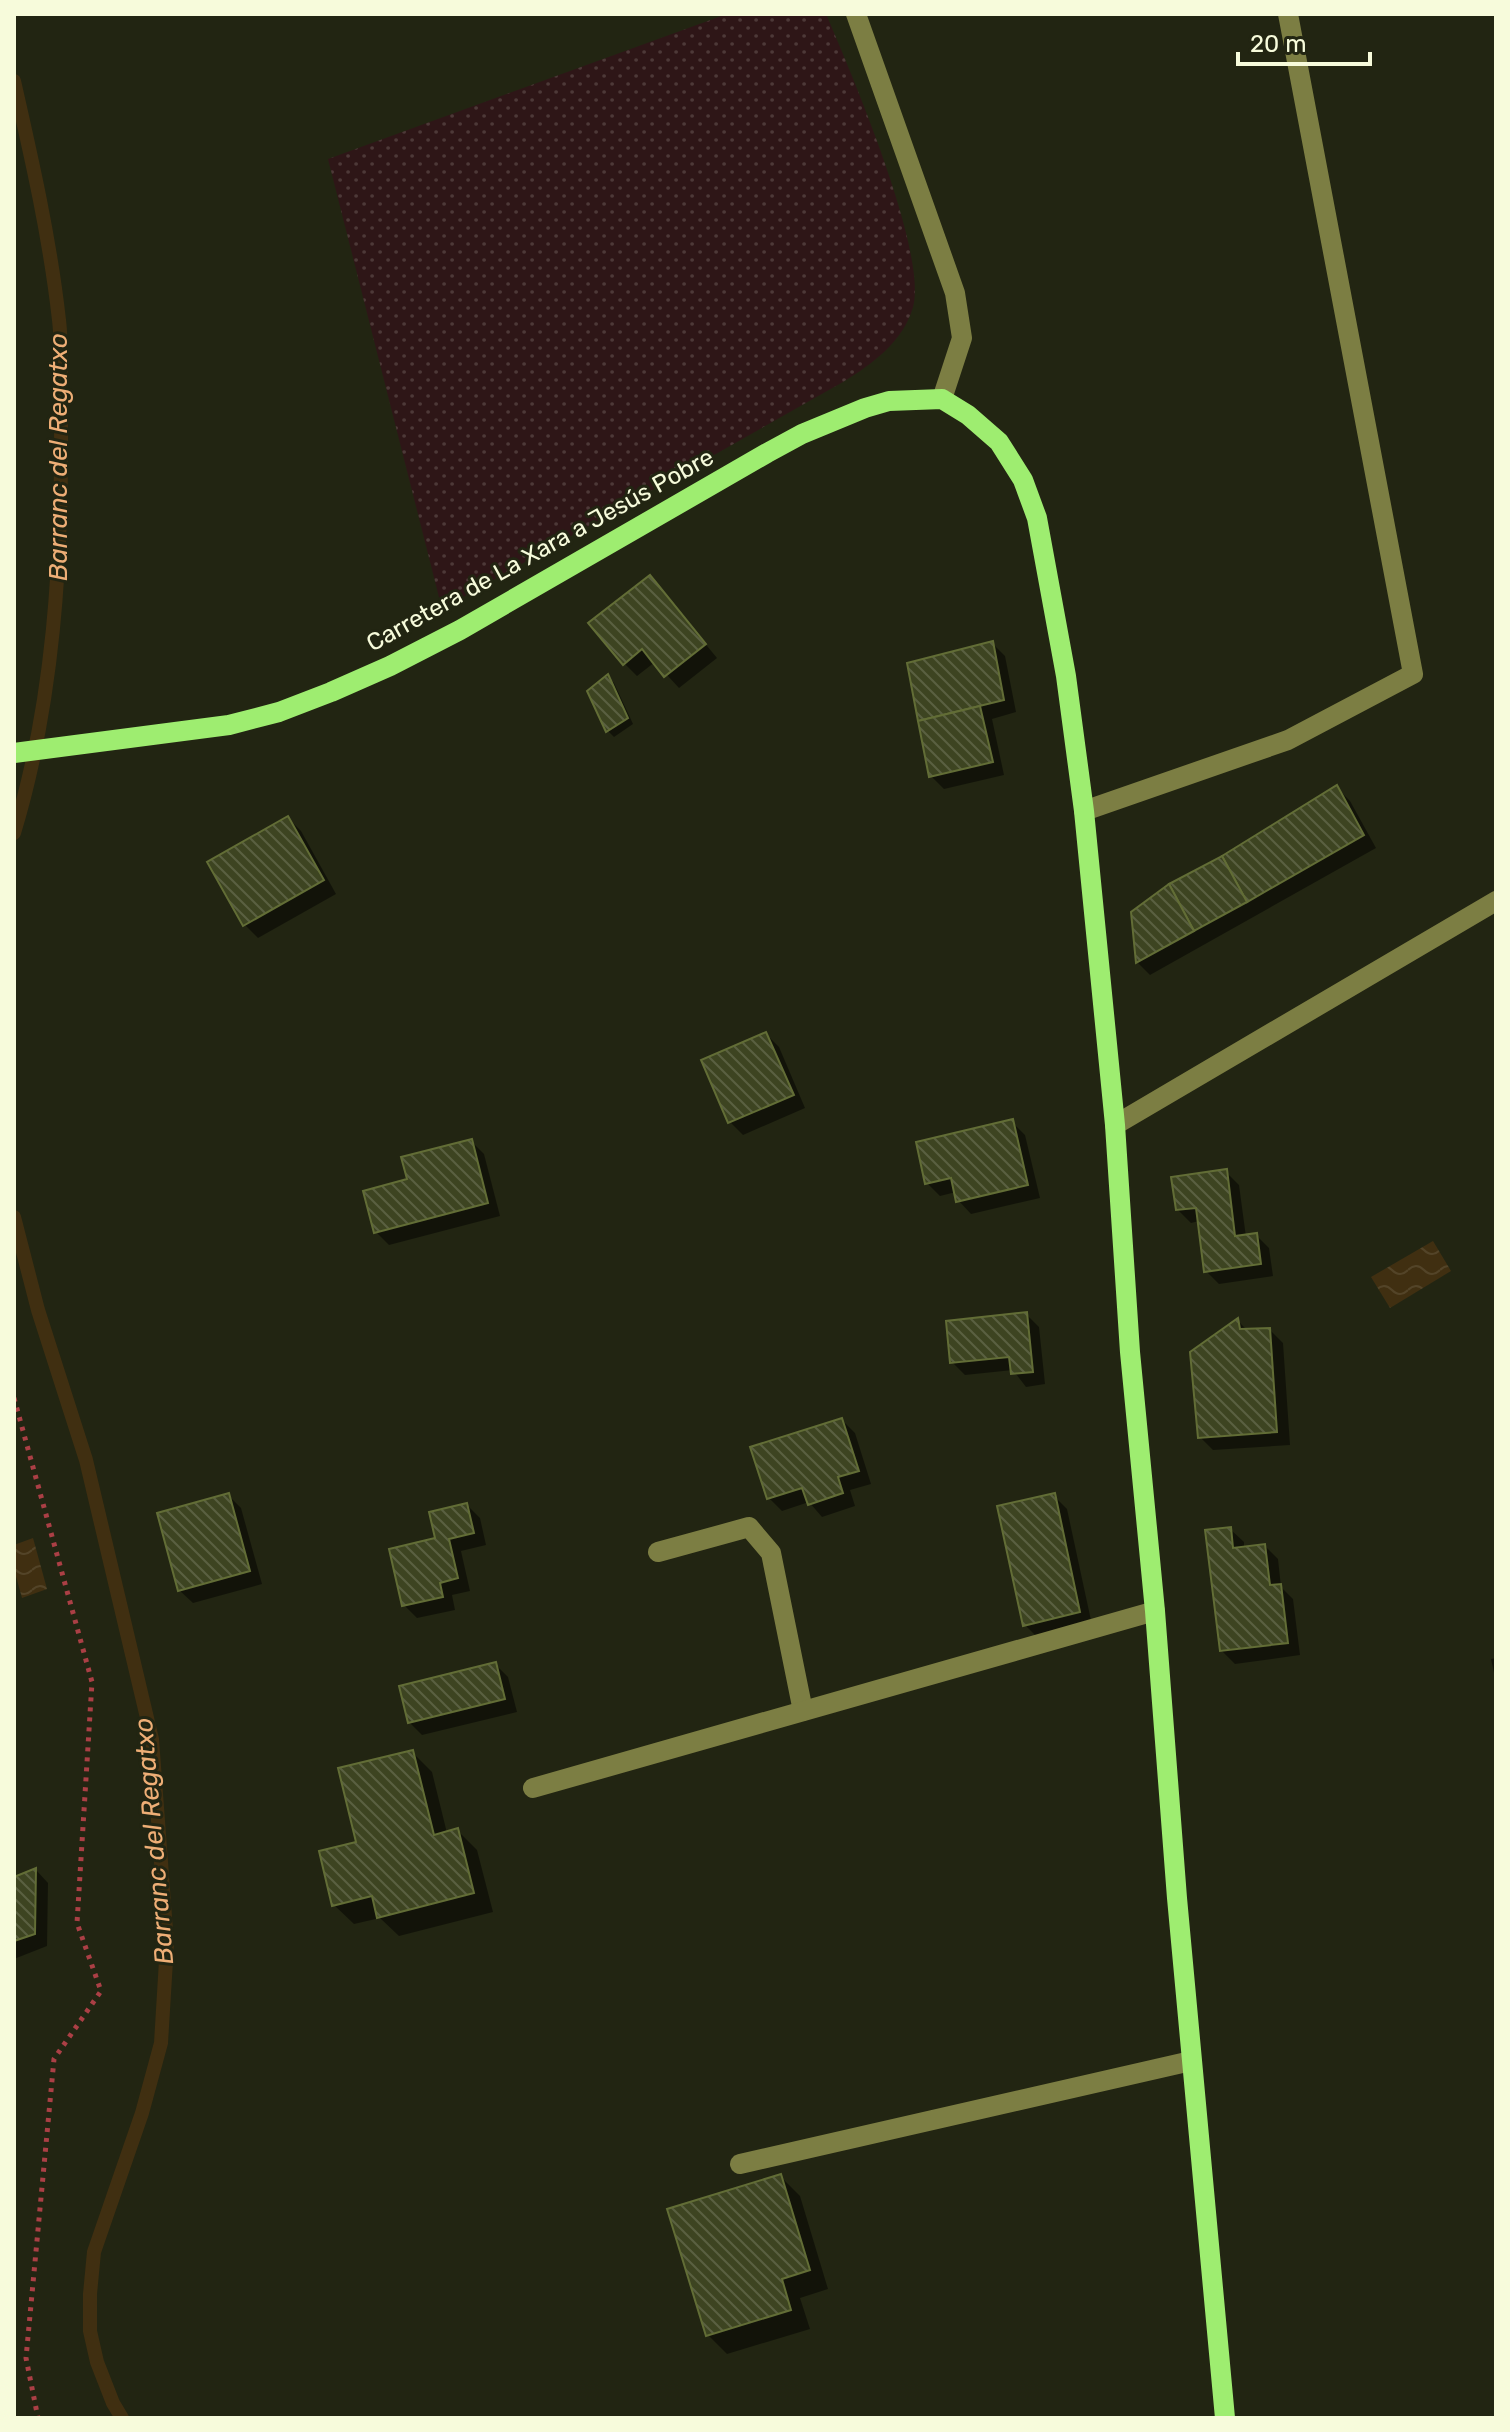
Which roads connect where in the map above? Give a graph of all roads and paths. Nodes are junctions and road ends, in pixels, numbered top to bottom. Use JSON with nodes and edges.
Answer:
{"nodes":[{"id":1,"x":856,"y":14,"type":"edge"},
{"id":2,"x":1288,"y":14,"type":"edge"},
{"id":3,"x":942,"y":399,"type":"junction"},
{"id":4,"x":14,"y":753,"type":"edge"},
{"id":5,"x":1084,"y":811,"type":"junction"},
{"id":6,"x":1496,"y":901,"type":"edge"},
{"id":7,"x":1115,"y":1125,"type":"junction"},
{"id":8,"x":14,"y":1398,"type":"edge"},
{"id":9,"x":658,"y":1552,"type":"dead end"},
{"id":10,"x":1155,"y":1611,"type":"junction"},
{"id":11,"x":803,"y":1711,"type":"junction"},
{"id":12,"x":533,"y":1788,"type":"dead end"},
{"id":13,"x":1191,"y":2061,"type":"junction"},
{"id":14,"x":740,"y":2164,"type":"dead end"},
{"id":15,"x":38,"y":2418,"type":"edge"},
{"id":16,"x":1225,"y":2418,"type":"edge"}],
"edges":[{"from":1,"to":3,"type":"street"},
{"from":2,"to":5,"type":"street"},
{"from":3,"to":4,"type":"main road","name":"Carretera de La Xara a Jesús Pobre"},
{"from":3,"to":5,"type":"main road"},
{"from":5,"to":7,"type":"main road"},
{"from":6,"to":7,"type":"street"},
{"from":7,"to":10,"type":"main road"},
{"from":8,"to":15,"type":"path"},
{"from":9,"to":11,"type":"street"},
{"from":10,"to":11,"type":"street"},
{"from":10,"to":13,"type":"main road"},
{"from":11,"to":12,"type":"street"},
{"from":13,"to":14,"type":"street"},
{"from":13,"to":16,"type":"main road"}]}
